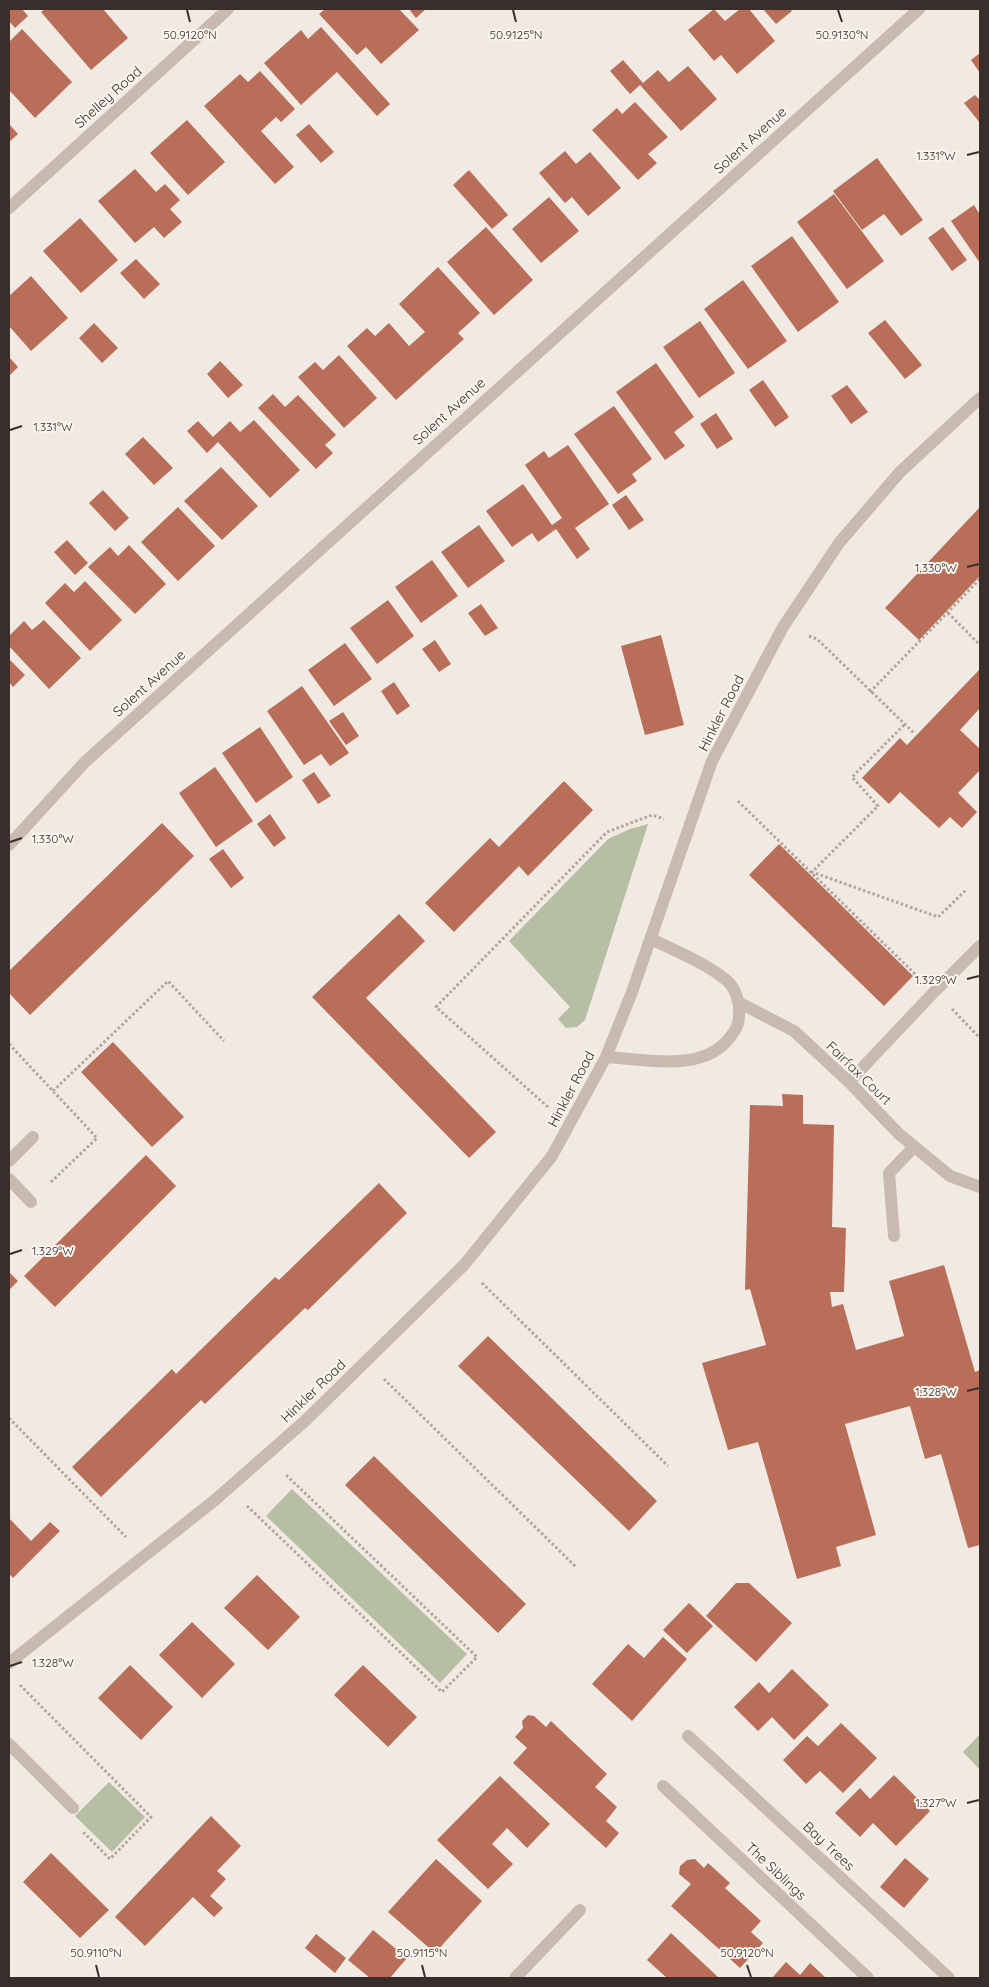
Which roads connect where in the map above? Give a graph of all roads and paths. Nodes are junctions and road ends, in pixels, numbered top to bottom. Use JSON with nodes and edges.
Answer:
{"nodes":[{"id":1,"x":228,"y":9,"type":"edge"},
{"id":2,"x":919,"y":9,"type":"edge"},
{"id":3,"x":9,"y":208,"type":"edge"},
{"id":4,"x":980,"y":398,"type":"edge"},
{"id":5,"x":980,"y":579,"type":"edge"},
{"id":6,"x":948,"y":613,"type":"junction"},
{"id":7,"x":783,"y":627,"type":"junction"},
{"id":8,"x":980,"y":645,"type":"edge"},
{"id":9,"x":870,"y":692,"type":"junction"},
{"id":10,"x":904,"y":725,"type":"junction"},
{"id":11,"x":914,"y":733,"type":"dead end"},
{"id":12,"x":738,"y":801,"type":"dead end"},
{"id":13,"x":689,"y":829,"type":"junction"},
{"id":14,"x":9,"y":845,"type":"edge"},
{"id":15,"x":812,"y":872,"type":"junction"},
{"id":16,"x":966,"y":890,"type":"dead end"},
{"id":17,"x":651,"y":939,"type":"junction"},
{"id":18,"x":980,"y":946,"type":"edge"},
{"id":19,"x":919,"y":977,"type":"dead end"},
{"id":20,"x":934,"y":991,"type":"junction"},
{"id":21,"x":740,"y":1003,"type":"junction"},
{"id":22,"x":980,"y":1038,"type":"edge"},
{"id":23,"x":224,"y":1041,"type":"dead end"},
{"id":24,"x":606,"y":1057,"type":"junction"},
{"id":25,"x":848,"y":1082,"type":"junction"},
{"id":26,"x":53,"y":1091,"type":"dead end"},
{"id":27,"x":569,"y":1126,"type":"junction"},
{"id":28,"x":33,"y":1138,"type":"dead end"},
{"id":29,"x":914,"y":1147,"type":"junction"},
{"id":30,"x":9,"y":1161,"type":"edge"},
{"id":31,"x":9,"y":1179,"type":"edge"},
{"id":32,"x":980,"y":1187,"type":"edge"},
{"id":33,"x":31,"y":1202,"type":"dead end"},
{"id":34,"x":894,"y":1236,"type":"dead end"},
{"id":35,"x":464,"y":1265,"type":"junction"},
{"id":36,"x":366,"y":1361,"type":"junction"},
{"id":37,"x":9,"y":1418,"type":"edge"},
{"id":38,"x":266,"y":1456,"type":"junction"},
{"id":39,"x":668,"y":1466,"type":"dead end"},
{"id":40,"x":230,"y":1488,"type":"junction"},
{"id":41,"x":145,"y":1556,"type":"junction"},
{"id":42,"x":577,"y":1568,"type":"dead end"},
{"id":43,"x":9,"y":1663,"type":"edge"},
{"id":44,"x":16,"y":1681,"type":"dead end"},
{"id":45,"x":688,"y":1736,"type":"dead end"},
{"id":46,"x":9,"y":1744,"type":"edge"},
{"id":47,"x":663,"y":1786,"type":"dead end"},
{"id":48,"x":73,"y":1808,"type":"dead end"},
{"id":49,"x":78,"y":1827,"type":"dead end"},
{"id":50,"x":580,"y":1910,"type":"dead end"},
{"id":51,"x":515,"y":1978,"type":"edge"},
{"id":52,"x":868,"y":1978,"type":"edge"},
{"id":53,"x":950,"y":1978,"type":"edge"}],
"edges":[{"from":1,"to":3,"type":"street","name":"Shelley Road"},
{"from":2,"to":14,"type":"street","name":"Solent Avenue"},
{"from":4,"to":7,"type":"street","name":"Hinkler Road"},
{"from":5,"to":6,"type":"path"},
{"from":6,"to":8,"type":"path"},
{"from":6,"to":9,"type":"path"},
{"from":7,"to":9,"type":"path"},
{"from":7,"to":13,"type":"street","name":"Hinkler Road"},
{"from":9,"to":10,"type":"path"},
{"from":10,"to":11,"type":"path"},
{"from":10,"to":15,"type":"path"},
{"from":12,"to":15,"type":"path"},
{"from":13,"to":17,"type":"street","name":"Hinkler Road"},
{"from":13,"to":27,"type":"path"},
{"from":15,"to":16,"type":"path"},
{"from":15,"to":19,"type":"path"},
{"from":17,"to":21,"type":"street"},
{"from":17,"to":24,"type":"street","name":"Hinkler Road"},
{"from":18,"to":20,"type":"street"},
{"from":20,"to":22,"type":"path"},
{"from":20,"to":25,"type":"street"},
{"from":21,"to":24,"type":"street"},
{"from":21,"to":25,"type":"street","name":"Fairfax Court"},
{"from":23,"to":26,"type":"path"},
{"from":24,"to":27,"type":"street","name":"Hinkler Road"},
{"from":25,"to":29,"type":"street","name":"Fairfax Court"},
{"from":27,"to":35,"type":"street","name":"Hinkler Road"},
{"from":28,"to":30,"type":"street"},
{"from":29,"to":32,"type":"street","name":"Fairfax Court"},
{"from":29,"to":34,"type":"street"},
{"from":31,"to":33,"type":"street"},
{"from":35,"to":36,"type":"street","name":"Hinkler Road"},
{"from":35,"to":39,"type":"path"},
{"from":36,"to":38,"type":"street","name":"Hinkler Road"},
{"from":36,"to":42,"type":"path"},
{"from":37,"to":41,"type":"path"},
{"from":38,"to":40,"type":"street","name":"Hinkler Road"},
{"from":38,"to":40,"type":"path"},
{"from":40,"to":41,"type":"street","name":"Hinkler Road"},
{"from":41,"to":43,"type":"street","name":"Hinkler Road"},
{"from":44,"to":49,"type":"path"},
{"from":45,"to":53,"type":"street","name":"Bay Trees"},
{"from":46,"to":48,"type":"street"},
{"from":47,"to":52,"type":"street","name":"The Siblings"},
{"from":50,"to":51,"type":"street"}]}
